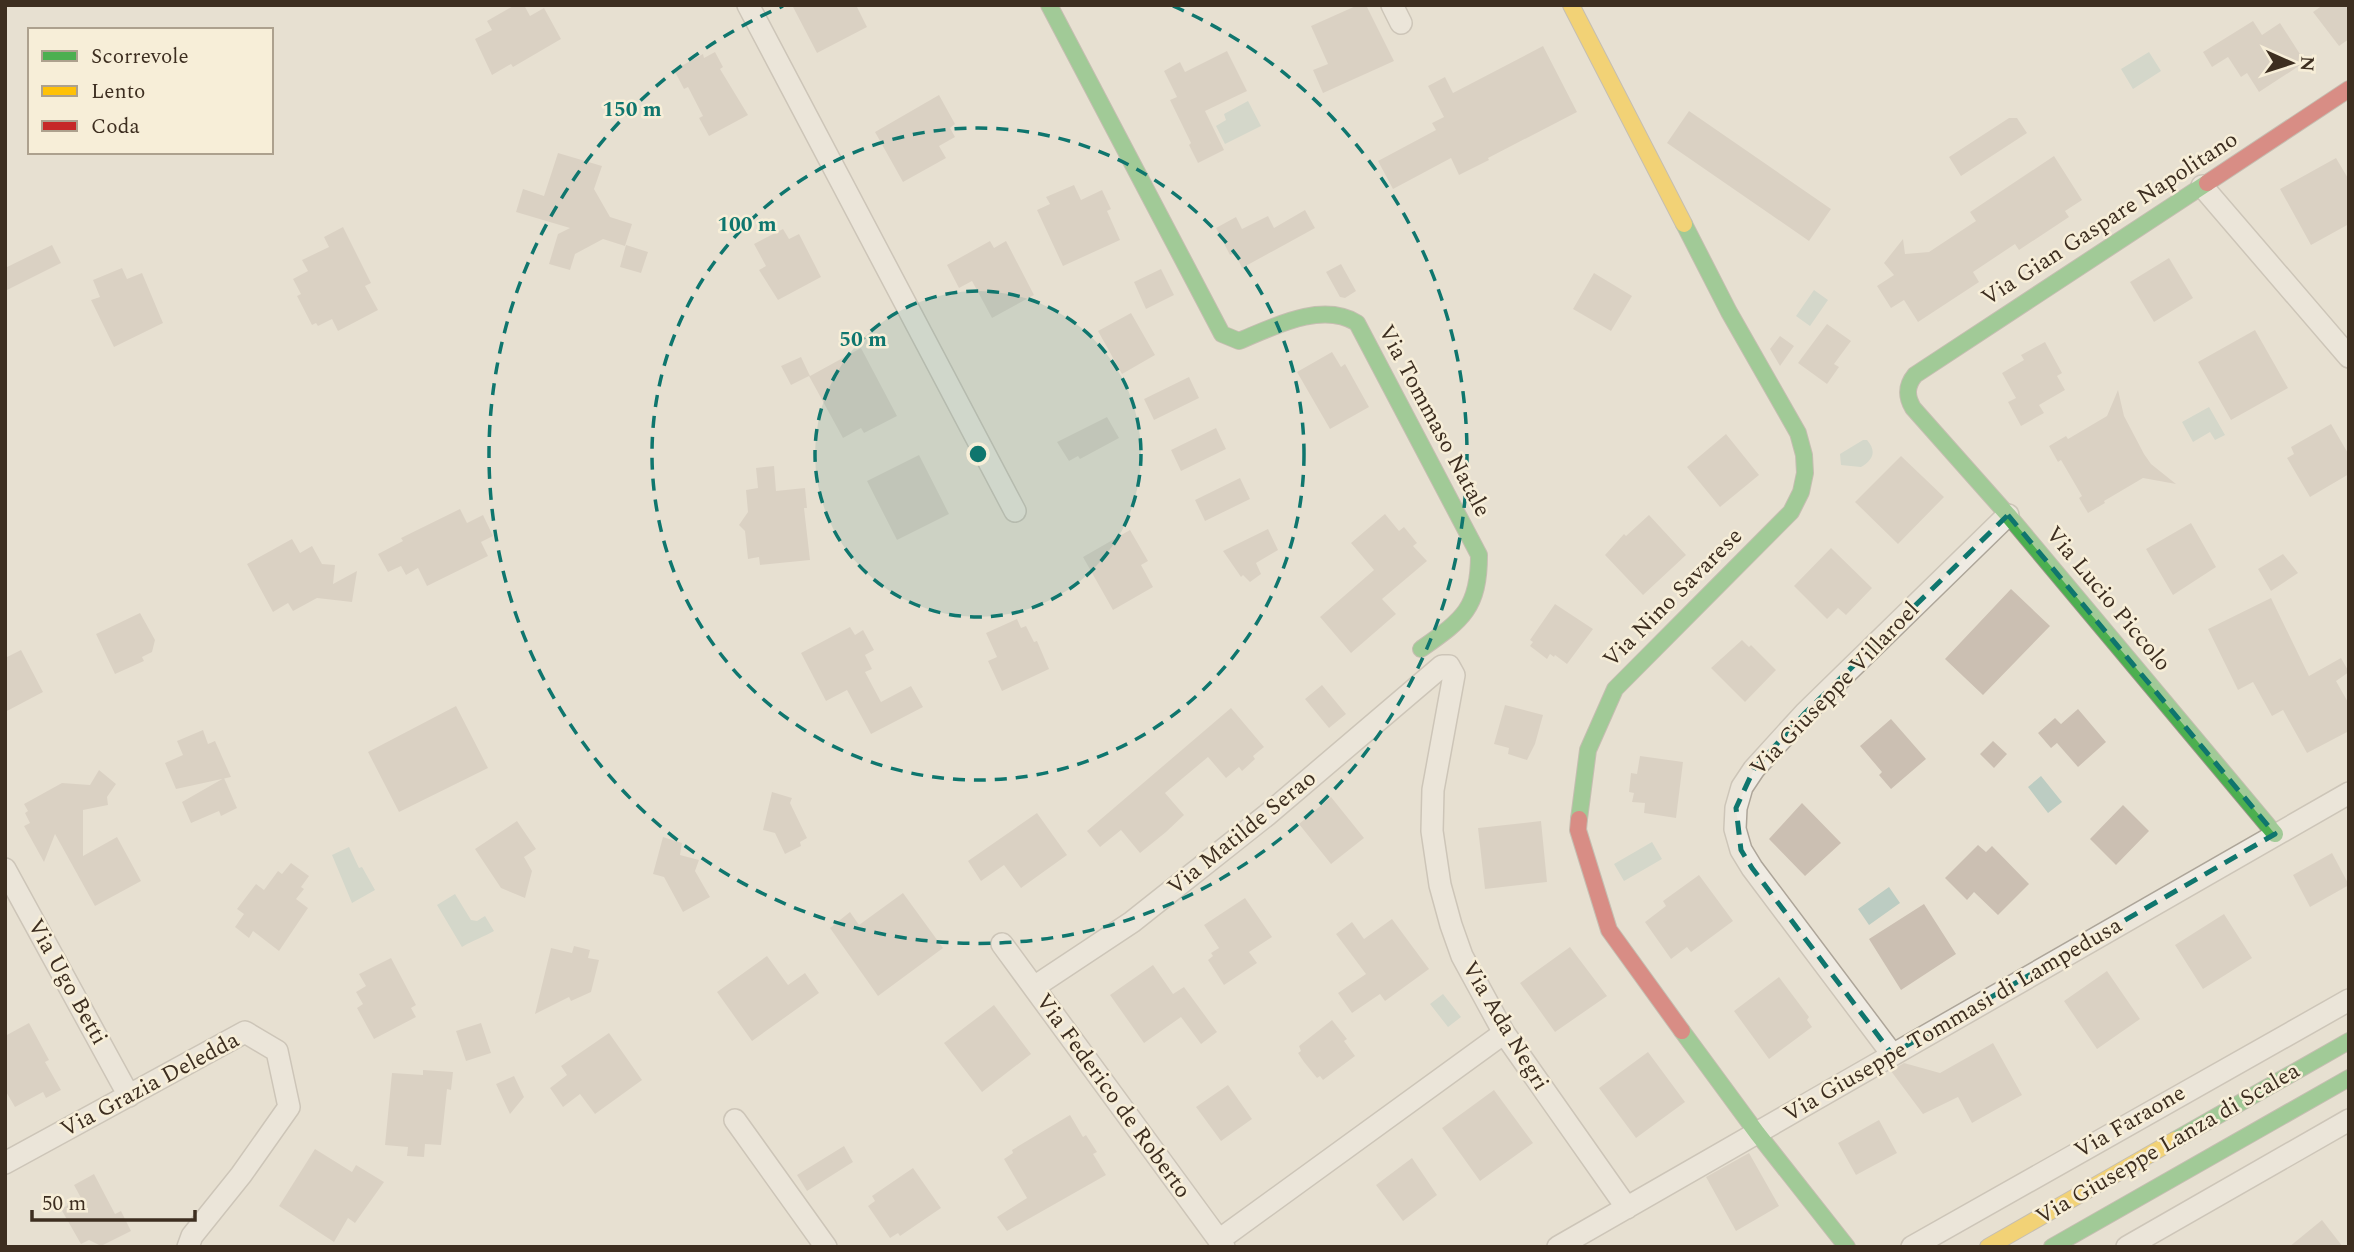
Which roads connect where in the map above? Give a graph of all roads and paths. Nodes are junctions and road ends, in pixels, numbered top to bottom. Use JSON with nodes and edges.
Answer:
{"nodes":[{"id":1,"x":748,"y":5,"type":"edge"},
{"id":2,"x":1049,"y":5,"type":"edge"},
{"id":3,"x":1571,"y":5,"type":"edge"},
{"id":4,"x":2349,"y":89,"type":"edge"},
{"id":5,"x":2202,"y":186,"type":"junction"},
{"id":6,"x":2349,"y":358,"type":"edge"},
{"id":7,"x":1907,"y":395,"type":"joint"},
{"id":8,"x":1015,"y":511,"type":"dead end"},
{"id":9,"x":2008,"y":515,"type":"junction"},
{"id":10,"x":1422,"y":649,"type":"dead end"},
{"id":11,"x":1442,"y":666,"type":"joint"},
{"id":12,"x":2349,"y":793,"type":"edge"},
{"id":13,"x":2275,"y":834,"type":"junction"},
{"id":14,"x":5,"y":869,"type":"edge"},
{"id":15,"x":1002,"y":944,"type":"dead end"},
{"id":16,"x":1034,"y":987,"type":"junction"},
{"id":17,"x":2349,"y":1000,"type":"edge"},
{"id":18,"x":1504,"y":1032,"type":"junction"},
{"id":19,"x":2349,"y":1041,"type":"edge"},
{"id":20,"x":1892,"y":1054,"type":"junction"},
{"id":21,"x":2349,"y":1078,"type":"edge"},
{"id":22,"x":129,"y":1096,"type":"junction"},
{"id":23,"x":2349,"y":1119,"type":"edge"},
{"id":24,"x":734,"y":1120,"type":"dead end"},
{"id":25,"x":1757,"y":1133,"type":"junction"},
{"id":26,"x":5,"y":1163,"type":"edge"},
{"id":27,"x":1627,"y":1208,"type":"junction"},
{"id":28,"x":1222,"y":1243,"type":"edge"},
{"id":29,"x":188,"y":1247,"type":"edge"},
{"id":30,"x":826,"y":1247,"type":"edge"},
{"id":31,"x":1558,"y":1247,"type":"edge"},
{"id":32,"x":1846,"y":1247,"type":"edge"},
{"id":33,"x":1912,"y":1247,"type":"edge"},
{"id":34,"x":1988,"y":1247,"type":"edge"},
{"id":35,"x":2052,"y":1247,"type":"edge"},
{"id":36,"x":2127,"y":1247,"type":"edge"}],
"edges":[{"from":1,"to":8,"type":"street"},
{"from":2,"to":10,"type":"street","name":"Via Tommaso Natale"},
{"from":3,"to":25,"type":"street","name":"Via Nino Savarese"},
{"from":4,"to":5,"type":"street","name":"Via Gian Gaspare Napolitano"},
{"from":5,"to":6,"type":"street"},
{"from":5,"to":7,"type":"street","name":"Via Gian Gaspare Napolitano"},
{"from":7,"to":9,"type":"street","name":"Via Lucio Piccolo"},
{"from":9,"to":13,"type":"street","name":"Via Lucio Piccolo"},
{"from":9,"to":20,"type":"street","name":"Via Giuseppe Villaroel"},
{"from":11,"to":16,"type":"street","name":"Via Matilde Serao"},
{"from":11,"to":18,"type":"street","name":"Via Ada Negri"},
{"from":12,"to":13,"type":"street","name":"Via Giuseppe Tommasi di Lampedusa"},
{"from":13,"to":20,"type":"street","name":"Via Giuseppe Tommasi di Lampedusa"},
{"from":14,"to":22,"type":"street","name":"Via Ugo Betti"},
{"from":15,"to":16,"type":"street","name":"Via Federico de Roberto"},
{"from":16,"to":28,"type":"street","name":"Via Federico de Roberto"},
{"from":17,"to":33,"type":"street","name":"Via Faraone"},
{"from":18,"to":27,"type":"street","name":"Via Ada Negri"},
{"from":18,"to":28,"type":"street"},
{"from":19,"to":34,"type":"street","name":"Via Giuseppe Lanza di Scalea"},
{"from":20,"to":25,"type":"street","name":"Via Giuseppe Tommasi di Lampedusa"},
{"from":21,"to":35,"type":"street","name":"Via Giuseppe Lanza di Scalea"},
{"from":22,"to":26,"type":"street","name":"Via Grazia Deledda"},
{"from":22,"to":29,"type":"street","name":"Via Grazia Deledda"},
{"from":23,"to":36,"type":"street"},
{"from":24,"to":30,"type":"street"},
{"from":25,"to":27,"type":"street","name":"Via Giuseppe Tommasi di Lampedusa"},
{"from":25,"to":32,"type":"street","name":"Via Nino Savarese"},
{"from":27,"to":31,"type":"street","name":"Via Giuseppe Tommasi di Lampedusa"}]}
